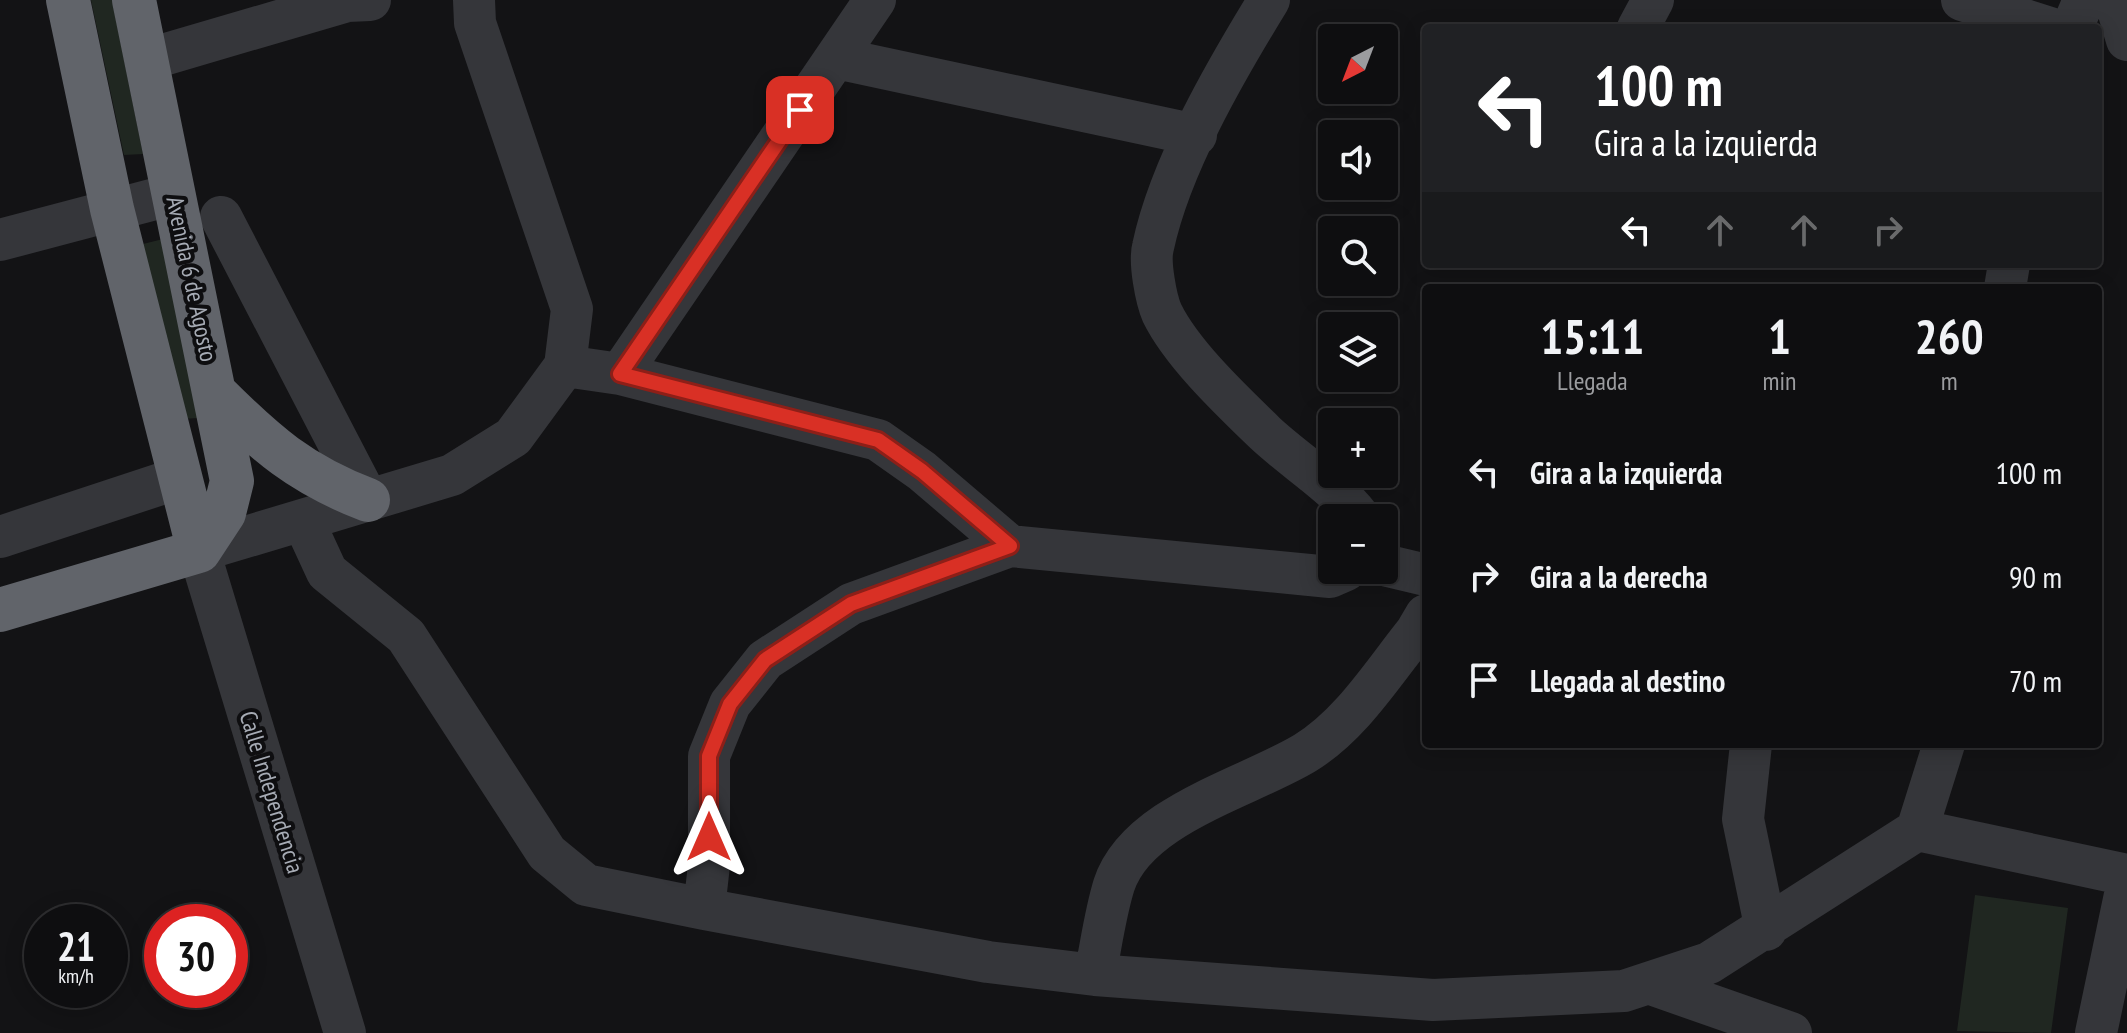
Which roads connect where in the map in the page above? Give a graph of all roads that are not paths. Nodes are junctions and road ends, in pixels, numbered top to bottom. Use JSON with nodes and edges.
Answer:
{"nodes":[{"id":1,"x":68,"y":0,"type":"edge"},
{"id":2,"x":134,"y":0,"type":"edge"},
{"id":3,"x":370,"y":0,"type":"edge"},
{"id":4,"x":474,"y":0,"type":"edge"},
{"id":5,"x":875,"y":0,"type":"edge"},
{"id":6,"x":1269,"y":0,"type":"edge"},
{"id":7,"x":1653,"y":0,"type":"edge"},
{"id":8,"x":1962,"y":0,"type":"edge"},
{"id":9,"x":2084,"y":0,"type":"edge"},
{"id":10,"x":2115,"y":0,"type":"edge"},
{"id":11,"x":1640,"y":24,"type":"edge"},
{"id":12,"x":2037,"y":24,"type":"edge"},
{"id":13,"x":2074,"y":24,"type":"edge"},
{"id":14,"x":2127,"y":40,"type":"edge"},
{"id":15,"x":836,"y":58,"type":"junction"},
{"id":16,"x":146,"y":60,"type":"junction"},
{"id":17,"x":1196,"y":135,"type":"junction"},
{"id":18,"x":174,"y":194,"type":"junction"},
{"id":19,"x":112,"y":209,"type":"junction"},
{"id":20,"x":221,"y":217,"type":"dead end"},
{"id":21,"x":0,"y":240,"type":"edge"},
{"id":22,"x":565,"y":366,"type":"junction"},
{"id":23,"x":620,"y":374,"type":"junction"},
{"id":24,"x":215,"y":393,"type":"junction"},
{"id":25,"x":179,"y":478,"type":"junction"},
{"id":26,"x":368,"y":500,"type":"junction"},
{"id":27,"x":1349,"y":504,"type":"edge"},
{"id":28,"x":303,"y":520,"type":"junction"},
{"id":29,"x":0,"y":537,"type":"edge"},
{"id":30,"x":1010,"y":546,"type":"junction"},
{"id":31,"x":199,"y":551,"type":"junction"},
{"id":32,"x":1398,"y":568,"type":"edge"},
{"id":33,"x":1422,"y":574,"type":"edge"},
{"id":34,"x":1318,"y":576,"type":"edge"},
{"id":35,"x":0,"y":610,"type":"edge"},
{"id":36,"x":1422,"y":622,"type":"edge"},
{"id":37,"x":1751,"y":748,"type":"edge"},
{"id":38,"x":1943,"y":748,"type":"edge"},
{"id":39,"x":1917,"y":830,"type":"junction"},
{"id":40,"x":2127,"y":875,"type":"edge"},
{"id":41,"x":2127,"y":885,"type":"edge"},
{"id":42,"x":704,"y":909,"type":"junction"},
{"id":43,"x":1766,"y":930,"type":"junction"},
{"id":44,"x":1095,"y":975,"type":"junction"},
{"id":45,"x":1648,"y":983,"type":"junction"},
{"id":46,"x":2107,"y":1018,"type":"edge"},
{"id":47,"x":345,"y":1033,"type":"edge"},
{"id":48,"x":1791,"y":1033,"type":"edge"}],
"edges":[{"from":1,"to":19,"type":"highway"},
{"from":2,"to":16,"type":"highway","name":"Avenida 6 de Agosto"},
{"from":3,"to":16,"type":"street"},
{"from":4,"to":22,"type":"street"},
{"from":5,"to":15,"type":"street"},
{"from":6,"to":17,"type":"street"},
{"from":7,"to":11,"type":"street"},
{"from":8,"to":12,"type":"street"},
{"from":9,"to":13,"type":"street"},
{"from":10,"to":14,"type":"street"},
{"from":15,"to":17,"type":"street"},
{"from":15,"to":23,"type":"street"},
{"from":16,"to":18,"type":"highway","name":"Avenida 6 de Agosto"},
{"from":17,"to":27,"type":"street"},
{"from":18,"to":19,"type":"street"},
{"from":18,"to":24,"type":"highway","name":"Avenida 6 de Agosto"},
{"from":19,"to":21,"type":"street"},
{"from":19,"to":25,"type":"highway"},
{"from":20,"to":26,"type":"street"},
{"from":22,"to":23,"type":"street"},
{"from":22,"to":26,"type":"street"},
{"from":23,"to":30,"type":"street"},
{"from":24,"to":26,"type":"highway"},
{"from":24,"to":31,"type":"highway","name":"Avenida 6 de Agosto"},
{"from":25,"to":29,"type":"street"},
{"from":25,"to":31,"type":"highway"},
{"from":26,"to":28,"type":"street"},
{"from":28,"to":31,"type":"street"},
{"from":28,"to":42,"type":"street"},
{"from":30,"to":34,"type":"street"},
{"from":30,"to":42,"type":"street"},
{"from":31,"to":35,"type":"highway"},
{"from":31,"to":47,"type":"street","name":"Calle Independencia"},
{"from":32,"to":33,"type":"street"},
{"from":36,"to":44,"type":"street"},
{"from":37,"to":43,"type":"street"},
{"from":38,"to":39,"type":"street"},
{"from":39,"to":40,"type":"street"},
{"from":39,"to":43,"type":"street"},
{"from":41,"to":46,"type":"street"},
{"from":42,"to":44,"type":"street"},
{"from":43,"to":45,"type":"street"},
{"from":44,"to":45,"type":"street"},
{"from":45,"to":48,"type":"street"}]}
